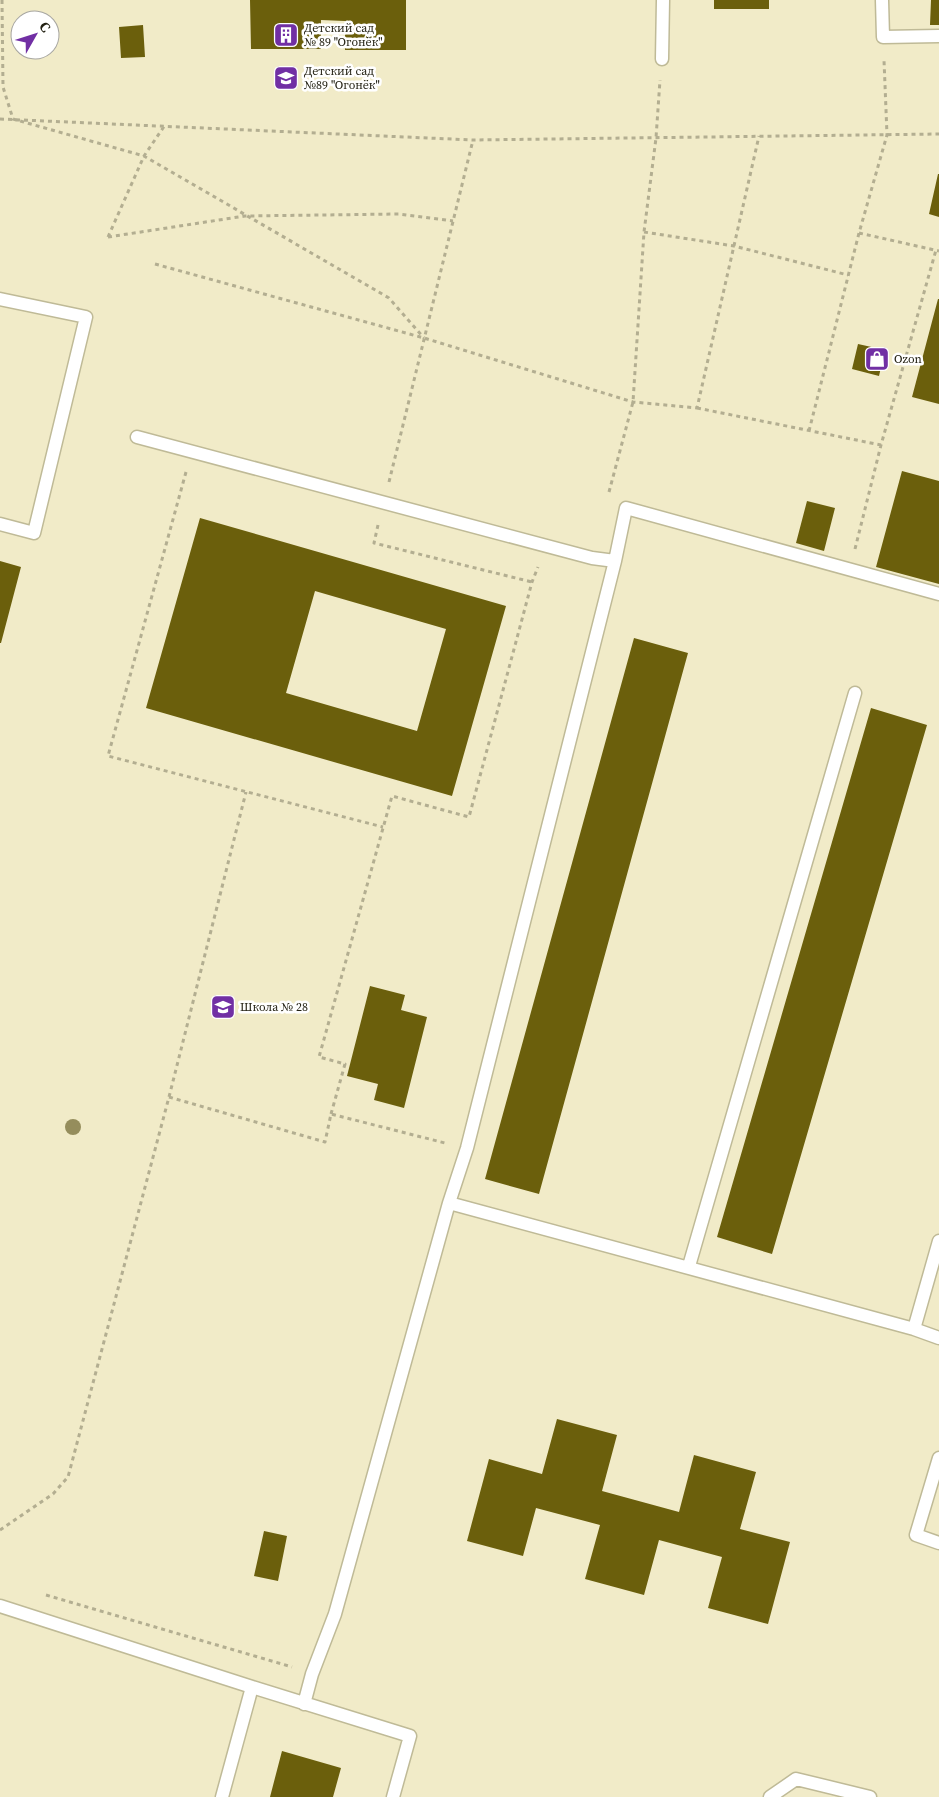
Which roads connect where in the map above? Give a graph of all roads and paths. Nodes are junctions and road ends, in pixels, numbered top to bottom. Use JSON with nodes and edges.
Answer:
{"nodes":[{"id":1,"x":2,"y":0,"type":"edge"},
{"id":2,"x":663,"y":0,"type":"edge"},
{"id":3,"x":882,"y":0,"type":"edge"},
{"id":4,"x":939,"y":36,"type":"edge"},
{"id":5,"x":882,"y":37,"type":"junction"},
{"id":6,"x":662,"y":60,"type":"joint"},
{"id":7,"x":0,"y":119,"type":"edge"},
{"id":8,"x":14,"y":119,"type":"junction"},
{"id":9,"x":165,"y":125,"type":"junction"},
{"id":10,"x":939,"y":134,"type":"edge"},
{"id":11,"x":887,"y":135,"type":"junction"},
{"id":12,"x":759,"y":136,"type":"junction"},
{"id":13,"x":656,"y":138,"type":"junction"},
{"id":14,"x":473,"y":140,"type":"junction"},
{"id":15,"x":144,"y":156,"type":"junction"},
{"id":16,"x":245,"y":216,"type":"junction"},
{"id":17,"x":453,"y":221,"type":"junction"},
{"id":18,"x":644,"y":232,"type":"junction"},
{"id":19,"x":859,"y":233,"type":"junction"},
{"id":20,"x":734,"y":246,"type":"junction"},
{"id":21,"x":937,"y":250,"type":"edge"},
{"id":22,"x":155,"y":264,"type":"dead end"},
{"id":23,"x":848,"y":275,"type":"junction"},
{"id":24,"x":0,"y":299,"type":"edge"},
{"id":25,"x":424,"y":338,"type":"junction"},
{"id":26,"x":632,"y":402,"type":"junction"},
{"id":27,"x":697,"y":408,"type":"junction"},
{"id":28,"x":809,"y":431,"type":"junction"},
{"id":29,"x":137,"y":437,"type":"dead end"},
{"id":30,"x":881,"y":445,"type":"junction"},
{"id":31,"x":192,"y":451,"type":"junction"},
{"id":32,"x":609,"y":494,"type":"dead end"},
{"id":33,"x":384,"y":503,"type":"junction"},
{"id":34,"x":0,"y":524,"type":"edge"},
{"id":35,"x":615,"y":561,"type":"junction"},
{"id":36,"x":546,"y":569,"type":"dead end"},
{"id":37,"x":850,"y":570,"type":"junction"},
{"id":38,"x":532,"y":582,"type":"junction"},
{"id":39,"x":939,"y":594,"type":"edge"},
{"id":40,"x":855,"y":693,"type":"dead end"},
{"id":41,"x":246,"y":792,"type":"junction"},
{"id":42,"x":383,"y":827,"type":"junction"},
{"id":43,"x":169,"y":1097,"type":"junction"},
{"id":44,"x":331,"y":1114,"type":"junction"},
{"id":45,"x":468,"y":1148,"type":"junction"},
{"id":46,"x":449,"y":1203,"type":"junction"},
{"id":47,"x":939,"y":1241,"type":"edge"},
{"id":48,"x":689,"y":1266,"type":"junction"},
{"id":49,"x":914,"y":1329,"type":"junction"},
{"id":50,"x":939,"y":1338,"type":"edge"},
{"id":51,"x":939,"y":1458,"type":"edge"},
{"id":52,"x":0,"y":1530,"type":"edge"},
{"id":53,"x":939,"y":1543,"type":"edge"},
{"id":54,"x":38,"y":1592,"type":"dead end"},
{"id":55,"x":0,"y":1606,"type":"edge"},
{"id":56,"x":312,"y":1674,"type":"junction"},
{"id":57,"x":252,"y":1687,"type":"junction"},
{"id":58,"x":304,"y":1704,"type":"junction"},
{"id":59,"x":222,"y":1797,"type":"edge"},
{"id":60,"x":394,"y":1797,"type":"edge"},
{"id":61,"x":770,"y":1797,"type":"edge"},
{"id":62,"x":870,"y":1797,"type":"edge"}],
"edges":[{"from":1,"to":8,"type":"path"},
{"from":2,"to":6,"type":"lane"},
{"from":3,"to":5,"type":"lane"},
{"from":4,"to":5,"type":"lane"},
{"from":5,"to":11,"type":"path"},
{"from":6,"to":13,"type":"path"},
{"from":7,"to":8,"type":"path"},
{"from":8,"to":9,"type":"path"},
{"from":8,"to":15,"type":"path"},
{"from":9,"to":14,"type":"path"},
{"from":9,"to":15,"type":"path"},
{"from":10,"to":11,"type":"path"},
{"from":11,"to":12,"type":"path"},
{"from":11,"to":19,"type":"path"},
{"from":12,"to":13,"type":"path"},
{"from":12,"to":20,"type":"path"},
{"from":13,"to":14,"type":"path"},
{"from":13,"to":18,"type":"path"},
{"from":14,"to":17,"type":"path"},
{"from":15,"to":16,"type":"path"},
{"from":15,"to":16,"type":"path"},
{"from":16,"to":17,"type":"path"},
{"from":16,"to":25,"type":"path"},
{"from":17,"to":25,"type":"path"},
{"from":18,"to":20,"type":"path"},
{"from":18,"to":26,"type":"path"},
{"from":19,"to":21,"type":"path"},
{"from":19,"to":23,"type":"path"},
{"from":20,"to":23,"type":"path"},
{"from":20,"to":27,"type":"path"},
{"from":21,"to":30,"type":"path"},
{"from":22,"to":25,"type":"path"},
{"from":23,"to":28,"type":"path"},
{"from":24,"to":34,"type":"lane"},
{"from":25,"to":26,"type":"path"},
{"from":25,"to":33,"type":"path"},
{"from":26,"to":27,"type":"path"},
{"from":26,"to":32,"type":"path"},
{"from":27,"to":28,"type":"path"},
{"from":28,"to":30,"type":"path"},
{"from":29,"to":31,"type":"lane"},
{"from":30,"to":37,"type":"path"},
{"from":31,"to":33,"type":"lane"},
{"from":31,"to":41,"type":"path"},
{"from":33,"to":35,"type":"lane"},
{"from":33,"to":38,"type":"path"},
{"from":35,"to":37,"type":"lane"},
{"from":35,"to":45,"type":"lane"},
{"from":36,"to":38,"type":"path"},
{"from":37,"to":39,"type":"lane"},
{"from":38,"to":42,"type":"path"},
{"from":40,"to":48,"type":"lane"},
{"from":41,"to":42,"type":"path"},
{"from":41,"to":43,"type":"path"},
{"from":42,"to":44,"type":"path"},
{"from":43,"to":44,"type":"path"},
{"from":43,"to":52,"type":"path"},
{"from":44,"to":45,"type":"path"},
{"from":45,"to":46,"type":"lane"},
{"from":46,"to":48,"type":"lane"},
{"from":46,"to":56,"type":"lane"},
{"from":47,"to":49,"type":"lane"},
{"from":48,"to":49,"type":"lane"},
{"from":49,"to":50,"type":"lane"},
{"from":51,"to":53,"type":"lane"},
{"from":54,"to":56,"type":"path"},
{"from":55,"to":57,"type":"lane"},
{"from":56,"to":58,"type":"lane"},
{"from":57,"to":58,"type":"lane"},
{"from":57,"to":59,"type":"lane"},
{"from":58,"to":60,"type":"lane"},
{"from":61,"to":62,"type":"lane"}]}
